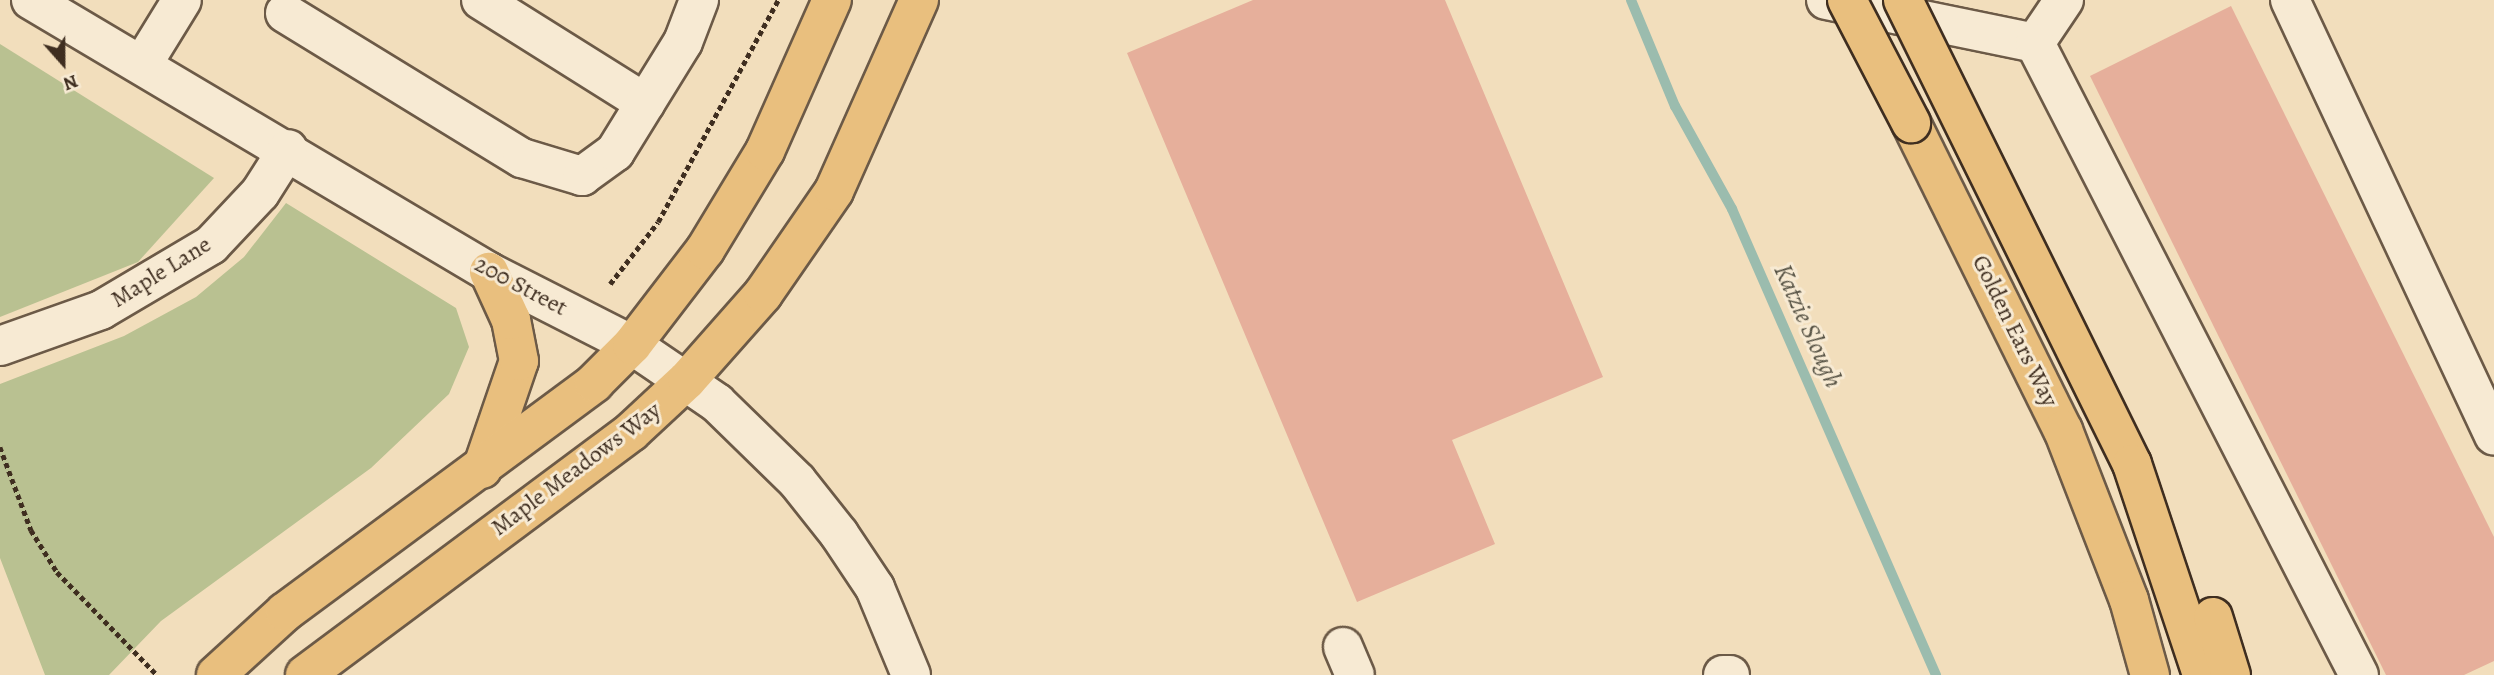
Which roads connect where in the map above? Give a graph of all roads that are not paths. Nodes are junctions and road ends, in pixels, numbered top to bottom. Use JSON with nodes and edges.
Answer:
{"nodes":[{"id":1,"x":31,"y":0,"type":"edge"},
{"id":2,"x":182,"y":0,"type":"edge"},
{"id":3,"x":481,"y":0,"type":"edge"},
{"id":4,"x":699,"y":0,"type":"edge"},
{"id":5,"x":832,"y":0,"type":"edge"},
{"id":6,"x":919,"y":0,"type":"edge"},
{"id":7,"x":1826,"y":0,"type":"edge"},
{"id":8,"x":1847,"y":0,"type":"edge"},
{"id":9,"x":1903,"y":0,"type":"edge"},
{"id":10,"x":2064,"y":0,"type":"edge"},
{"id":11,"x":2290,"y":0,"type":"edge"},
{"id":12,"x":285,"y":13,"type":"dead end"},
{"id":13,"x":2035,"y":43,"type":"junction"},
{"id":14,"x":142,"y":65,"type":"junction"},
{"id":15,"x":645,"y":103,"type":"junction"},
{"id":16,"x":288,"y":149,"type":"junction"},
{"id":17,"x":489,"y":272,"type":"junction"},
{"id":18,"x":2075,"y":338,"type":"junction"},
{"id":19,"x":632,"y":345,"type":"junction"},
{"id":20,"x":0,"y":346,"type":"edge"},
{"id":21,"x":687,"y":380,"type":"junction"},
{"id":22,"x":2494,"y":436,"type":"edge"},
{"id":23,"x":482,"y":468,"type":"junction"},
{"id":24,"x":216,"y":675,"type":"edge"},
{"id":25,"x":305,"y":675,"type":"edge"},
{"id":26,"x":911,"y":675,"type":"edge"},
{"id":27,"x":1723,"y":675,"type":"edge"},
{"id":28,"x":1730,"y":675,"type":"edge"},
{"id":29,"x":2150,"y":675,"type":"edge"},
{"id":30,"x":2202,"y":675,"type":"edge"},
{"id":31,"x":2231,"y":675,"type":"edge"},
{"id":32,"x":2359,"y":675,"type":"edge"}],
"edges":[{"from":1,"to":14,"type":"street","name":"200 Street"},
{"from":2,"to":14,"type":"street"},
{"from":3,"to":15,"type":"street"},
{"from":4,"to":15,"type":"street"},
{"from":5,"to":19,"type":"main road"},
{"from":6,"to":21,"type":"main road","name":"Maple Meadows Way"},
{"from":7,"to":13,"type":"street"},
{"from":8,"to":29,"type":"main road","name":"Golden Ears Way","bridge":true},
{"from":9,"to":18,"type":"main road","name":"Golden Ears Way","bridge":true},
{"from":10,"to":13,"type":"street"},
{"from":11,"to":22,"type":"street"},
{"from":12,"to":15,"type":"street"},
{"from":13,"to":32,"type":"street"},
{"from":14,"to":16,"type":"street","name":"200 Street"},
{"from":16,"to":17,"type":"street","name":"200 Street"},
{"from":16,"to":20,"type":"street","name":"Maple Lane"},
{"from":17,"to":19,"type":"street","name":"200 Street"},
{"from":17,"to":23,"type":"main road"},
{"from":18,"to":30,"type":"main road","name":"Golden Ears Way","bridge":true},
{"from":18,"to":31,"type":"main road","bridge":true},
{"from":19,"to":21,"type":"street","name":"200 Street"},
{"from":19,"to":23,"type":"main road"},
{"from":21,"to":25,"type":"main road","name":"Maple Meadows Way"},
{"from":21,"to":26,"type":"street","name":"200 Street"},
{"from":23,"to":24,"type":"main road"},
{"from":27,"to":28,"type":"street"}]}
